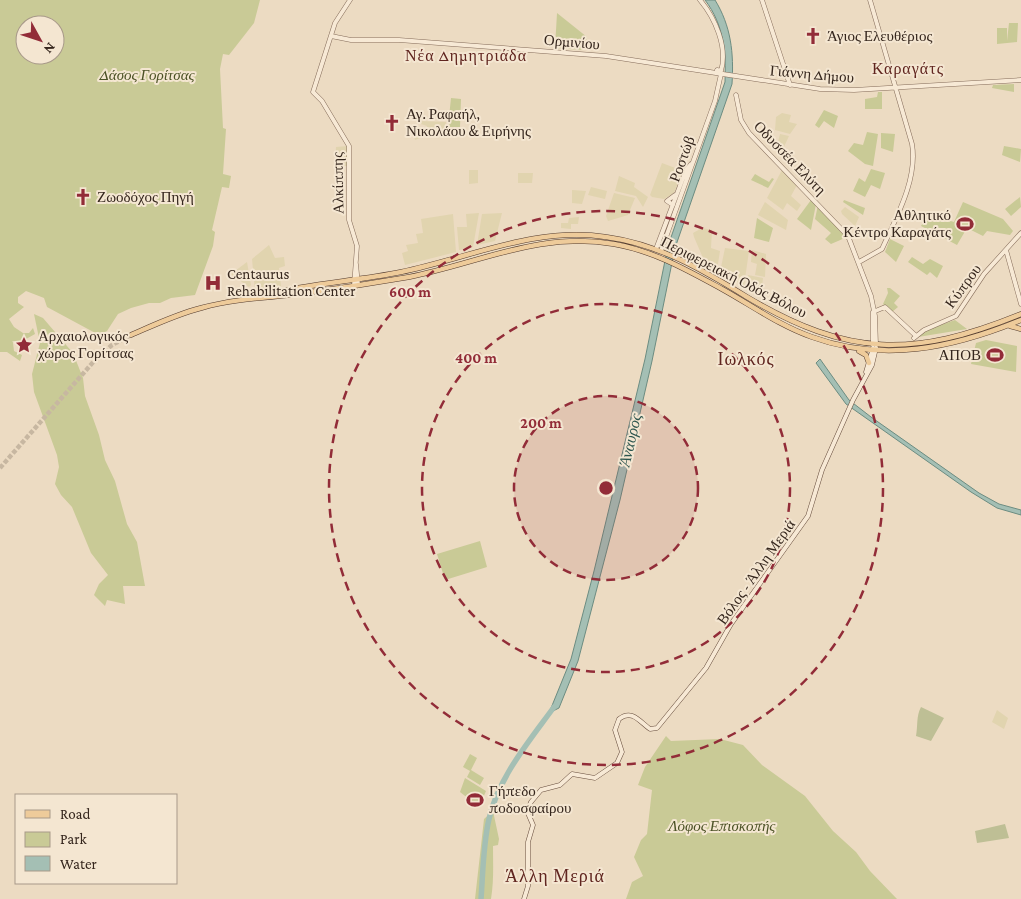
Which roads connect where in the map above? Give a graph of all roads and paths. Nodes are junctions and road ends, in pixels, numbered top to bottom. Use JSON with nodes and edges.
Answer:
{"nodes":[{"id":1,"x":350,"y":0,"type":"edge"},
{"id":2,"x":700,"y":0,"type":"edge"},
{"id":3,"x":762,"y":0,"type":"edge"},
{"id":4,"x":870,"y":0,"type":"edge"},
{"id":5,"x":331,"y":36,"type":"junction"},
{"id":6,"x":684,"y":68,"type":"junction"},
{"id":7,"x":721,"y":74,"type":"junction"},
{"id":8,"x":1021,"y":80,"type":"edge"},
{"id":9,"x":790,"y":85,"type":"junction"},
{"id":10,"x":896,"y":88,"type":"junction"},
{"id":11,"x":736,"y":95,"type":"dead end"},
{"id":12,"x":693,"y":163,"type":"junction"},
{"id":13,"x":1021,"y":233,"type":"edge"},
{"id":14,"x":1006,"y":250,"type":"junction"},
{"id":15,"x":660,"y":251,"type":"junction"},
{"id":16,"x":859,"y":262,"type":"junction"},
{"id":17,"x":356,"y":279,"type":"junction"},
{"id":18,"x":356,"y":286,"type":"junction"},
{"id":19,"x":257,"y":296,"type":"junction"},
{"id":20,"x":1021,"y":304,"type":"edge"},
{"id":21,"x":873,"y":312,"type":"junction"},
{"id":22,"x":1021,"y":314,"type":"edge"},
{"id":23,"x":1021,"y":320,"type":"edge"},
{"id":24,"x":1006,"y":326,"type":"junction"},
{"id":25,"x":1021,"y":329,"type":"edge"},
{"id":26,"x":131,"y":335,"type":"tunnel mouth"},
{"id":27,"x":875,"y":345,"type":"junction"},
{"id":28,"x":856,"y":349,"type":"junction"},
{"id":29,"x":874,"y":351,"type":"junction"},
{"id":30,"x":869,"y":363,"type":"junction"},
{"id":31,"x":866,"y":374,"type":"junction"},
{"id":32,"x":524,"y":899,"type":"edge"}],
"edges":[{"from":1,"to":5,"type":"street"},
{"from":2,"to":6,"type":"street"},
{"from":3,"to":9,"type":"street"},
{"from":4,"to":10,"type":"street"},
{"from":5,"to":6,"type":"street","name":"Ορμινίου"},
{"from":5,"to":17,"type":"street","name":"Αλκίππης"},
{"from":6,"to":7,"type":"street","name":"Ορμινίου"},
{"from":7,"to":9,"type":"street","name":"Γιάννη Δήμου"},
{"from":7,"to":12,"type":"street","name":"Ροστώβ"},
{"from":8,"to":10,"type":"street","name":"Γιάννη Δήμου"},
{"from":9,"to":10,"type":"street","name":"Γιάννη Δήμου"},
{"from":10,"to":16,"type":"street"},
{"from":11,"to":16,"type":"street","name":"Οδυσσέα Ελύτη"},
{"from":12,"to":15,"type":"street","name":"Ροστώβ"},
{"from":12,"to":15,"type":"street"},
{"from":13,"to":14,"type":"street","name":"Κύπρου"},
{"from":14,"to":20,"type":"street"},
{"from":14,"to":21,"type":"street","name":"Κύπρου"},
{"from":15,"to":17,"type":"main road","name":"Περιφερειακή Οδός Βόλου"},
{"from":15,"to":27,"type":"main road","name":"Περιφερειακή Οδός Βόλου"},
{"from":16,"to":21,"type":"street","name":"Οδυσσέα Ελύτη"},
{"from":17,"to":18,"type":"street","name":"Αλκίππης"},
{"from":17,"to":19,"type":"main road","name":"Περιφερειακή Οδός Βόλου"},
{"from":18,"to":19,"type":"main road","name":"Περιφερειακή Οδός Βόλου"},
{"from":18,"to":28,"type":"main road","name":"Περιφερειακή Οδός Βόλου"},
{"from":19,"to":26,"type":"main road","name":"Περιφερειακή Οδός Βόλου"},
{"from":21,"to":27,"type":"street","name":"Οδυσσέα Ελύτη"},
{"from":22,"to":27,"type":"main road","name":"Περιφερειακή Οδός Βόλου"},
{"from":23,"to":24,"type":"main road","name":"Περιφερειακή Οδός Βόλου"},
{"from":24,"to":25,"type":"main road"},
{"from":24,"to":29,"type":"main road","name":"Περιφερειακή Οδός Βόλου"},
{"from":27,"to":29,"type":"street","name":"Βόλος - Άλλη Μεριά"},
{"from":28,"to":29,"type":"main road","name":"Περιφερειακή Οδός Βόλου"},
{"from":28,"to":30,"type":"main road"},
{"from":29,"to":30,"type":"street","name":"Βόλος - Άλλη Μεριά"},
{"from":29,"to":31,"type":"street","name":"Βόλος - Άλλη Μεριά"},
{"from":30,"to":31,"type":"street","name":"Βόλος - Άλλη Μεριά"},
{"from":31,"to":32,"type":"street","name":"Βόλος - Άλλη Μεριά"}]}
